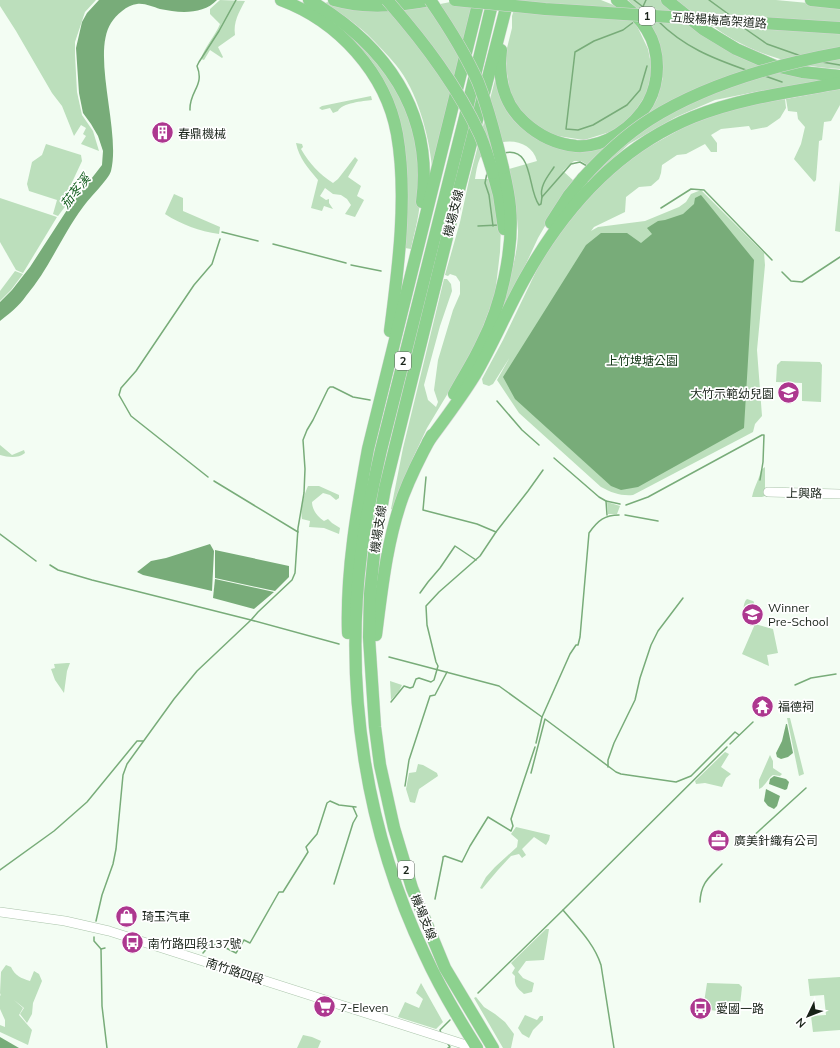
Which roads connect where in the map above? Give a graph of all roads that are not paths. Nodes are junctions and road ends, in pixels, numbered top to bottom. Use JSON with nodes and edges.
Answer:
{"nodes":[{"id":1,"x":281,"y":0,"type":"edge"},
{"id":2,"x":309,"y":0,"type":"edge"},
{"id":3,"x":334,"y":0,"type":"edge"},
{"id":4,"x":387,"y":0,"type":"edge"},
{"id":5,"x":430,"y":0,"type":"edge"},
{"id":6,"x":455,"y":0,"type":"edge"},
{"id":7,"x":479,"y":0,"type":"edge"},
{"id":8,"x":493,"y":0,"type":"edge"},
{"id":9,"x":617,"y":0,"type":"edge"},
{"id":10,"x":667,"y":0,"type":"edge"},
{"id":11,"x":811,"y":0,"type":"edge"},
{"id":12,"x":840,"y":3,"type":"edge"},
{"id":13,"x":507,"y":5,"type":"edge"},
{"id":14,"x":840,"y":28,"type":"edge"},
{"id":15,"x":840,"y":52,"type":"edge"},
{"id":16,"x":840,"y":76,"type":"edge"},
{"id":17,"x":840,"y":84,"type":"edge"},
{"id":18,"x":498,"y":170,"type":"junction"},
{"id":19,"x":413,"y":268,"type":"junction"},
{"id":20,"x":525,"y":278,"type":"junction"},
{"id":21,"x":381,"y":396,"type":"junction"},
{"id":22,"x":428,"y":442,"type":"junction"},
{"id":23,"x":768,"y":492,"type":"dead end"},
{"id":24,"x":840,"y":494,"type":"edge"},
{"id":25,"x":371,"y":676,"type":"junction"},
{"id":26,"x":360,"y":727,"type":"junction"},
{"id":27,"x":0,"y":912,"type":"edge"},
{"id":28,"x":472,"y":1047,"type":"edge"},
{"id":29,"x":493,"y":1048,"type":"edge"}],
"edges":[{"from":1,"to":21,"type":"highway"},
{"from":2,"to":19,"type":"highway"},
{"from":3,"to":5,"type":"highway"},
{"from":4,"to":18,"type":"highway","bridge":true},
{"from":5,"to":18,"type":"highway","bridge":true},
{"from":6,"to":14,"type":"highway","name":"五股楊梅高架道路","number":"1","bridge":true},
{"from":7,"to":19,"type":"highway","bridge":true},
{"from":8,"to":26,"type":"highway","name":"機場支線","number":"2"},
{"from":9,"to":13,"type":"highway"},
{"from":10,"to":16,"type":"highway"},
{"from":11,"to":12,"type":"highway"},
{"from":13,"to":25,"type":"highway","name":"機場支線","number":"2"},
{"from":15,"to":20,"type":"highway","bridge":true},
{"from":17,"to":20,"type":"highway"},
{"from":18,"to":22,"type":"highway"},
{"from":19,"to":21,"type":"highway"},
{"from":20,"to":22,"type":"highway"},
{"from":21,"to":26,"type":"highway"},
{"from":22,"to":25,"type":"highway"},
{"from":23,"to":24,"type":"street","name":"上興路"},
{"from":25,"to":29,"type":"highway","name":"機場支線","number":"2"},
{"from":26,"to":28,"type":"highway","name":"機場支線","number":"2"},
{"from":27,"to":28,"type":"street","name":"南竹路四段"}]}
